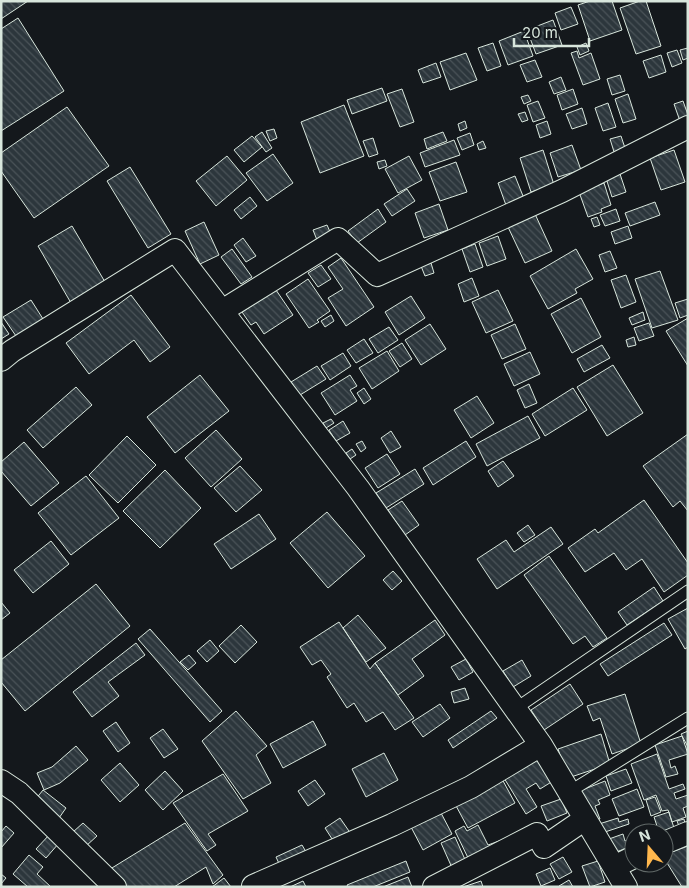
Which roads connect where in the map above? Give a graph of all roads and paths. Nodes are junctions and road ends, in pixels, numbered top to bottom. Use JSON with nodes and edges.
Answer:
{"nodes":[{"id":1,"x":688,"y":127,"type":"edge"},
{"id":2,"x":222,"y":311,"type":"junction"},
{"id":3,"x":1,"y":360,"type":"edge"},
{"id":4,"x":688,"y":591,"type":"edge"},
{"id":5,"x":515,"y":709,"type":"junction"},
{"id":6,"x":688,"y":718,"type":"edge"},
{"id":7,"x":541,"y":745,"type":"junction"},
{"id":8,"x":1,"y":780,"type":"edge"},
{"id":9,"x":569,"y":792,"type":"junction"},
{"id":10,"x":585,"y":819,"type":"junction"},
{"id":11,"x":688,"y":833,"type":"edge"},
{"id":12,"x":674,"y":839,"type":"edge"},
{"id":13,"x":624,"y":862,"type":"edge"},
{"id":14,"x":625,"y":873,"type":"edge"},
{"id":15,"x":253,"y":886,"type":"edge"},
{"id":16,"x":115,"y":887,"type":"edge"},
{"id":17,"x":434,"y":887,"type":"edge"},
{"id":18,"x":626,"y":887,"type":"edge"}],
"edges":[{"from":1,"to":2,"type":"street"},
{"from":2,"to":3,"type":"street"},
{"from":2,"to":5,"type":"street"},
{"from":4,"to":5,"type":"lane"},
{"from":5,"to":7,"type":"street"},
{"from":6,"to":9,"type":"lane"},
{"from":7,"to":9,"type":"street"},
{"from":7,"to":15,"type":"street"},
{"from":8,"to":16,"type":"street"},
{"from":9,"to":10,"type":"street"},
{"from":10,"to":13,"type":"street"},
{"from":10,"to":17,"type":"street"},
{"from":11,"to":12,"type":"street"},
{"from":14,"to":18,"type":"street"}]}
